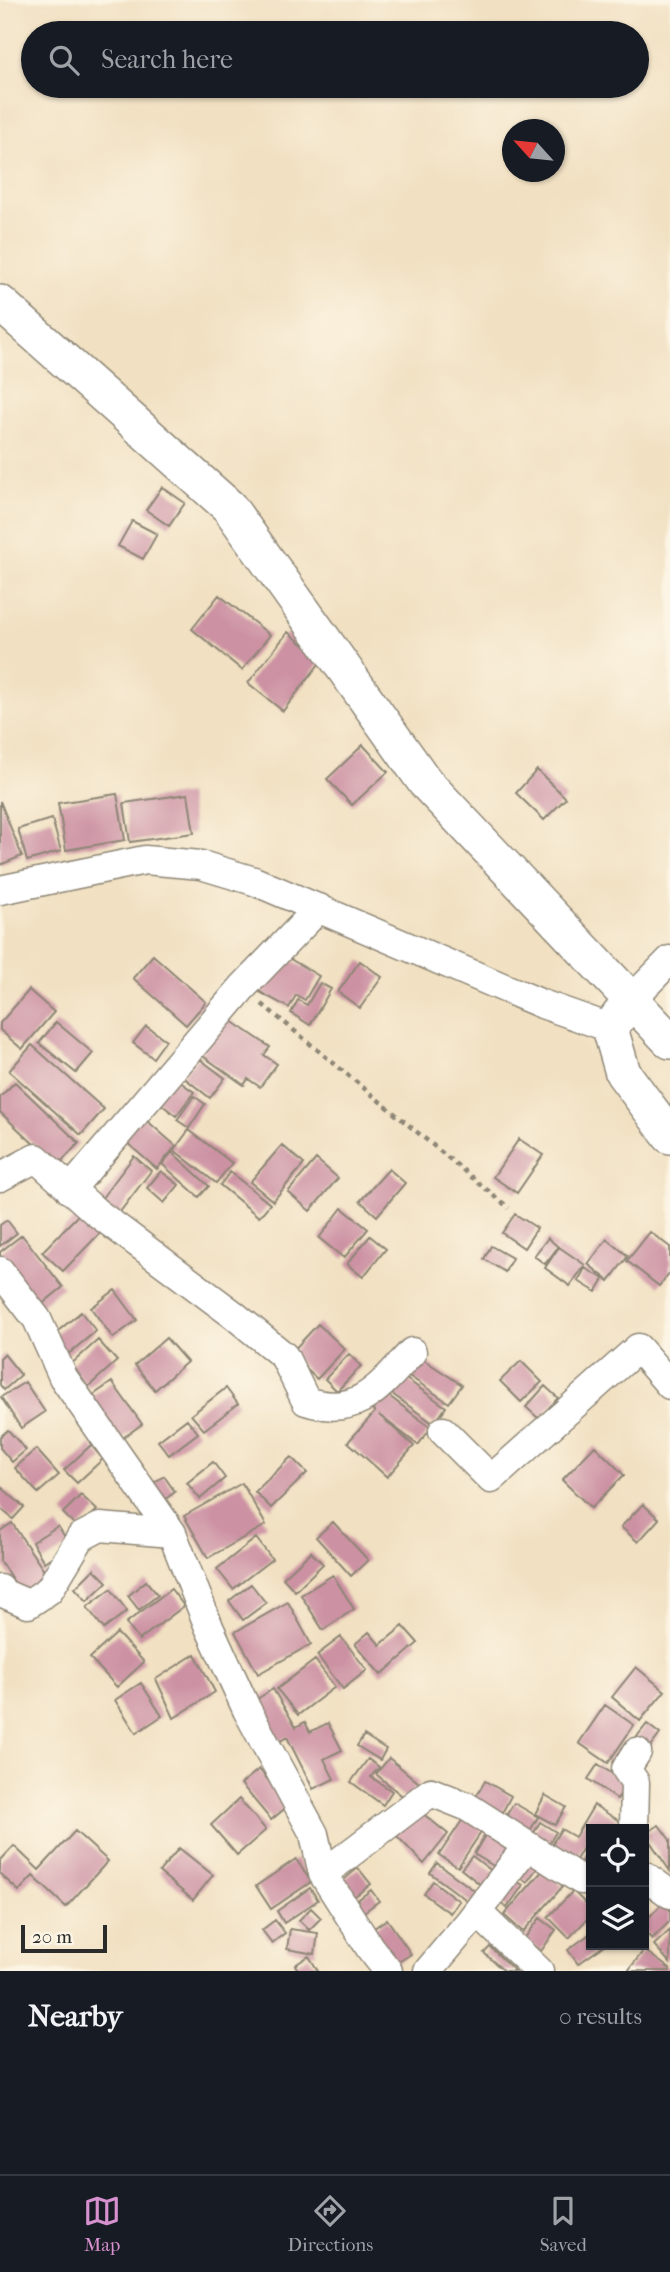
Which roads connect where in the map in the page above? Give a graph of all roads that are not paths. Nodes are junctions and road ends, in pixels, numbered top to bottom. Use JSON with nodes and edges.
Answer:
{"nodes":[{"id":1,"x":0,"y":303,"type":"edge"},
{"id":2,"x":0,"y":890,"type":"edge"},
{"id":3,"x":319,"y":908,"type":"junction"},
{"id":4,"x":670,"y":960,"type":"edge"},
{"id":5,"x":631,"y":1000,"type":"junction"},
{"id":6,"x":610,"y":1028,"type":"junction"},
{"id":7,"x":670,"y":1041,"type":"edge"},
{"id":8,"x":670,"y":1136,"type":"edge"},
{"id":9,"x":0,"y":1177,"type":"edge"},
{"id":10,"x":70,"y":1190,"type":"junction"},
{"id":11,"x":0,"y":1271,"type":"edge"},
{"id":12,"x":412,"y":1352,"type":"dead end"},
{"id":13,"x":670,"y":1385,"type":"edge"},
{"id":14,"x":443,"y":1431,"type":"dead end"},
{"id":15,"x":172,"y":1533,"type":"junction"},
{"id":16,"x":0,"y":1589,"type":"edge"},
{"id":17,"x":636,"y":1752,"type":"dead end"},
{"id":18,"x":634,"y":1824,"type":"edge"},
{"id":19,"x":527,"y":1846,"type":"junction"},
{"id":20,"x":323,"y":1874,"type":"junction"},
{"id":21,"x":649,"y":1878,"type":"edge"},
{"id":22,"x":586,"y":1880,"type":"edge"},
{"id":23,"x":670,"y":1894,"type":"edge"},
{"id":24,"x":477,"y":1912,"type":"junction"},
{"id":25,"x":388,"y":1971,"type":"edge"},
{"id":26,"x":428,"y":1971,"type":"edge"},
{"id":27,"x":539,"y":1971,"type":"edge"}],
"edges":[{"from":1,"to":5,"type":"street"},
{"from":2,"to":3,"type":"street"},
{"from":3,"to":6,"type":"street"},
{"from":3,"to":10,"type":"street"},
{"from":4,"to":5,"type":"street"},
{"from":5,"to":6,"type":"street"},
{"from":5,"to":7,"type":"street"},
{"from":6,"to":8,"type":"street"},
{"from":9,"to":10,"type":"street"},
{"from":10,"to":12,"type":"street"},
{"from":11,"to":15,"type":"street"},
{"from":13,"to":14,"type":"street"},
{"from":15,"to":16,"type":"street"},
{"from":15,"to":20,"type":"street"},
{"from":17,"to":18,"type":"street"},
{"from":19,"to":20,"type":"street"},
{"from":19,"to":22,"type":"street"},
{"from":19,"to":24,"type":"street"},
{"from":20,"to":25,"type":"street"},
{"from":21,"to":23,"type":"street"},
{"from":24,"to":26,"type":"street"},
{"from":24,"to":27,"type":"street"}]}
